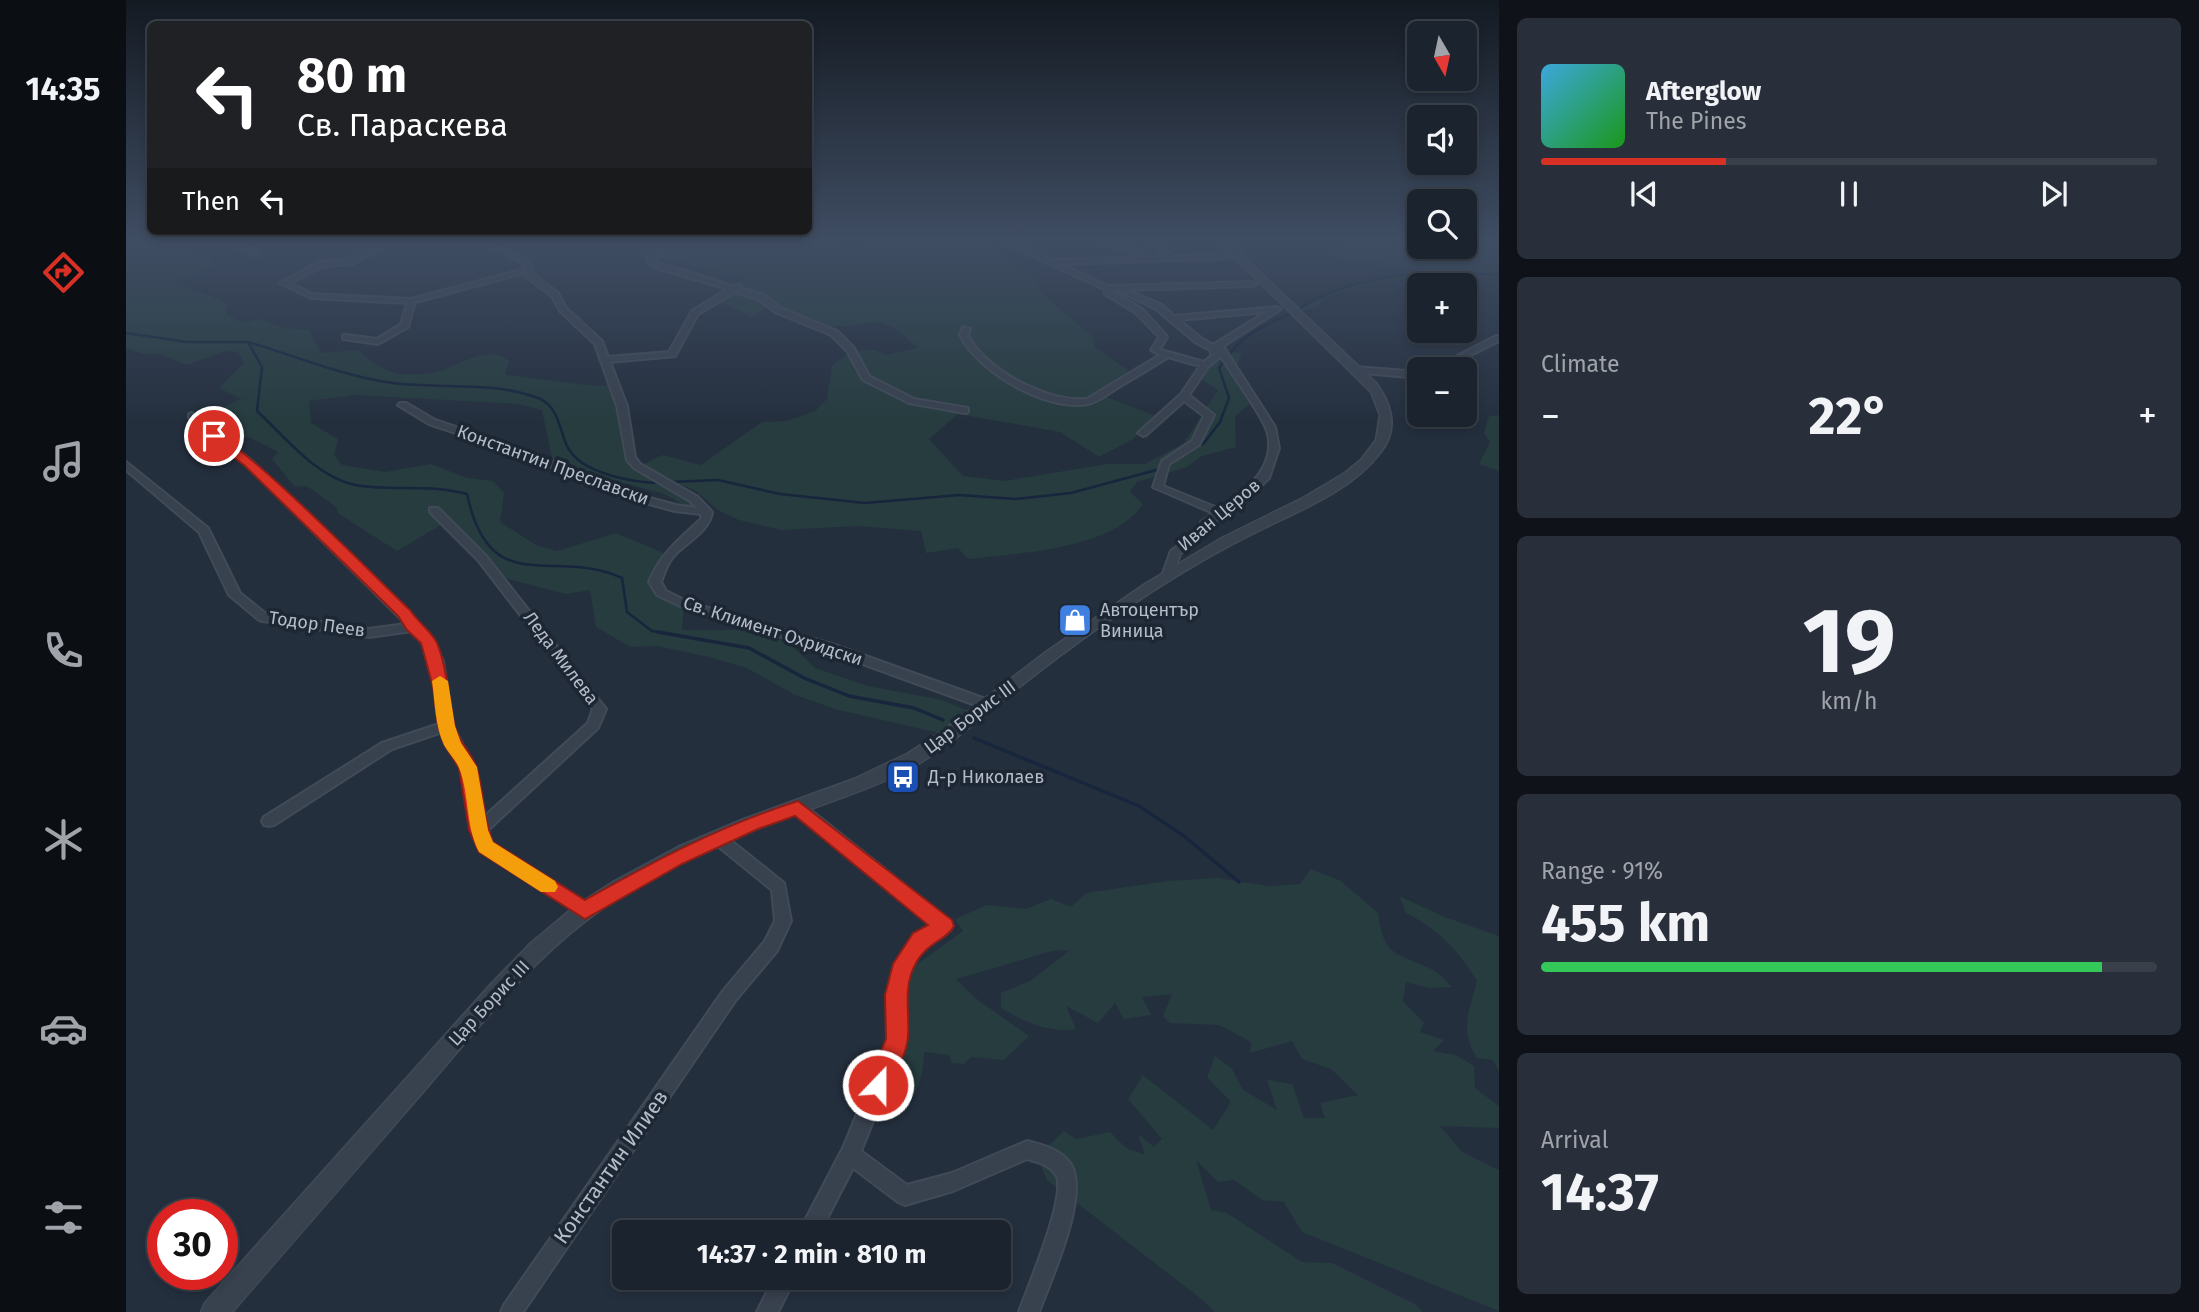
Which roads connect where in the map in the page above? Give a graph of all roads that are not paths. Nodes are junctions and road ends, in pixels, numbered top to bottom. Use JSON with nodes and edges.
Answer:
{"nodes":[{"id":1,"x":396,"y":300,"type":"edge"},
{"id":2,"x":414,"y":300,"type":"edge"},
{"id":3,"x":558,"y":300,"type":"edge"},
{"id":4,"x":716,"y":300,"type":"edge"},
{"id":5,"x":765,"y":300,"type":"edge"},
{"id":6,"x":1120,"y":300,"type":"edge"},
{"id":7,"x":1140,"y":300,"type":"edge"},
{"id":8,"x":1283,"y":300,"type":"edge"},
{"id":9,"x":411,"y":301,"type":"junction"},
{"id":10,"x":1277,"y":309,"type":"junction"},
{"id":11,"x":1295,"y":312,"type":"junction"},
{"id":12,"x":1176,"y":318,"type":"junction"},
{"id":13,"x":966,"y":329,"type":"dead end"},
{"id":14,"x":346,"y":337,"type":"dead end"},
{"id":15,"x":1499,"y":338,"type":"edge"},
{"id":16,"x":1216,"y":347,"type":"junction"},
{"id":17,"x":1165,"y":356,"type":"junction"},
{"id":18,"x":1460,"y":357,"type":"edge"},
{"id":19,"x":605,"y":360,"type":"junction"},
{"id":20,"x":1205,"y":365,"type":"junction"},
{"id":21,"x":1356,"y":370,"type":"junction"},
{"id":22,"x":1407,"y":374,"type":"edge"},
{"id":23,"x":1184,"y":396,"type":"junction"},
{"id":24,"x":403,"y":405,"type":"dead end"},
{"id":25,"x":965,"y":410,"type":"dead end"},
{"id":26,"x":192,"y":416,"type":"dead end"},
{"id":27,"x":1143,"y":433,"type":"dead end"},
{"id":28,"x":126,"y":465,"type":"edge"},
{"id":29,"x":434,"y":510,"type":"dead end"},
{"id":30,"x":707,"y":512,"type":"junction"},
{"id":31,"x":1222,"y":513,"type":"junction"},
{"id":32,"x":1168,"y":576,"type":"junction"},
{"id":33,"x":412,"y":627,"type":"junction"},
{"id":34,"x":986,"y":705,"type":"junction"},
{"id":35,"x":446,"y":726,"type":"junction"},
{"id":36,"x":798,"y":808,"type":"junction"},
{"id":37,"x":269,"y":821,"type":"dead end"},
{"id":38,"x":479,"y":830,"type":"junction"},
{"id":39,"x":719,"y":839,"type":"junction"},
{"id":40,"x":585,"y":910,"type":"junction"},
{"id":41,"x":850,"y":1154,"type":"junction"},
{"id":42,"x":815,"y":1220,"type":"edge"},
{"id":43,"x":779,"y":1290,"type":"edge"},
{"id":44,"x":214,"y":1312,"type":"edge"},
{"id":45,"x":510,"y":1312,"type":"edge"},
{"id":46,"x":767,"y":1312,"type":"edge"},
{"id":47,"x":1028,"y":1312,"type":"edge"}],
"edges":[{"from":1,"to":9,"type":"street"},
{"from":2,"to":9,"type":"street"},
{"from":3,"to":19,"type":"street"},
{"from":4,"to":19,"type":"street"},
{"from":5,"to":25,"type":"street"},
{"from":6,"to":17,"type":"street"},
{"from":7,"to":12,"type":"street"},
{"from":8,"to":11,"type":"street","name":"Цар Борис III"},
{"from":9,"to":14,"type":"street"},
{"from":10,"to":11,"type":"street"},
{"from":10,"to":12,"type":"street"},
{"from":10,"to":16,"type":"street"},
{"from":11,"to":21,"type":"street","name":"Цар Борис III"},
{"from":12,"to":16,"type":"street"},
{"from":13,"to":17,"type":"street"},
{"from":15,"to":18,"type":"street"},
{"from":16,"to":20,"type":"street"},
{"from":16,"to":31,"type":"street","name":"Иван Церов"},
{"from":17,"to":20,"type":"street"},
{"from":19,"to":30,"type":"street"},
{"from":20,"to":23,"type":"street"},
{"from":21,"to":22,"type":"street"},
{"from":21,"to":32,"type":"street","name":"Цар Борис III"},
{"from":23,"to":27,"type":"street"},
{"from":23,"to":31,"type":"street"},
{"from":24,"to":30,"type":"street","name":"Константин Преславски"},
{"from":26,"to":33,"type":"street"},
{"from":28,"to":33,"type":"street","name":"Тодор Пеев"},
{"from":29,"to":38,"type":"street","name":"Леда Милева"},
{"from":30,"to":34,"type":"street","name":"Св. Климент Охридски"},
{"from":31,"to":32,"type":"street","name":"Иван Церов"},
{"from":32,"to":34,"type":"street","name":"Цар Борис III"},
{"from":33,"to":35,"type":"street"},
{"from":34,"to":36,"type":"street","name":"Цар Борис III"},
{"from":35,"to":37,"type":"street"},
{"from":35,"to":38,"type":"street"},
{"from":36,"to":39,"type":"street","name":"Цар Борис III"},
{"from":36,"to":41,"type":"street"},
{"from":38,"to":40,"type":"street"},
{"from":39,"to":40,"type":"street","name":"Цар Борис III"},
{"from":39,"to":45,"type":"street","name":"Константин Илиев"},
{"from":40,"to":44,"type":"street","name":"Цар Борис III"},
{"from":41,"to":42,"type":"street"},
{"from":41,"to":47,"type":"street"},
{"from":43,"to":46,"type":"street"}]}
